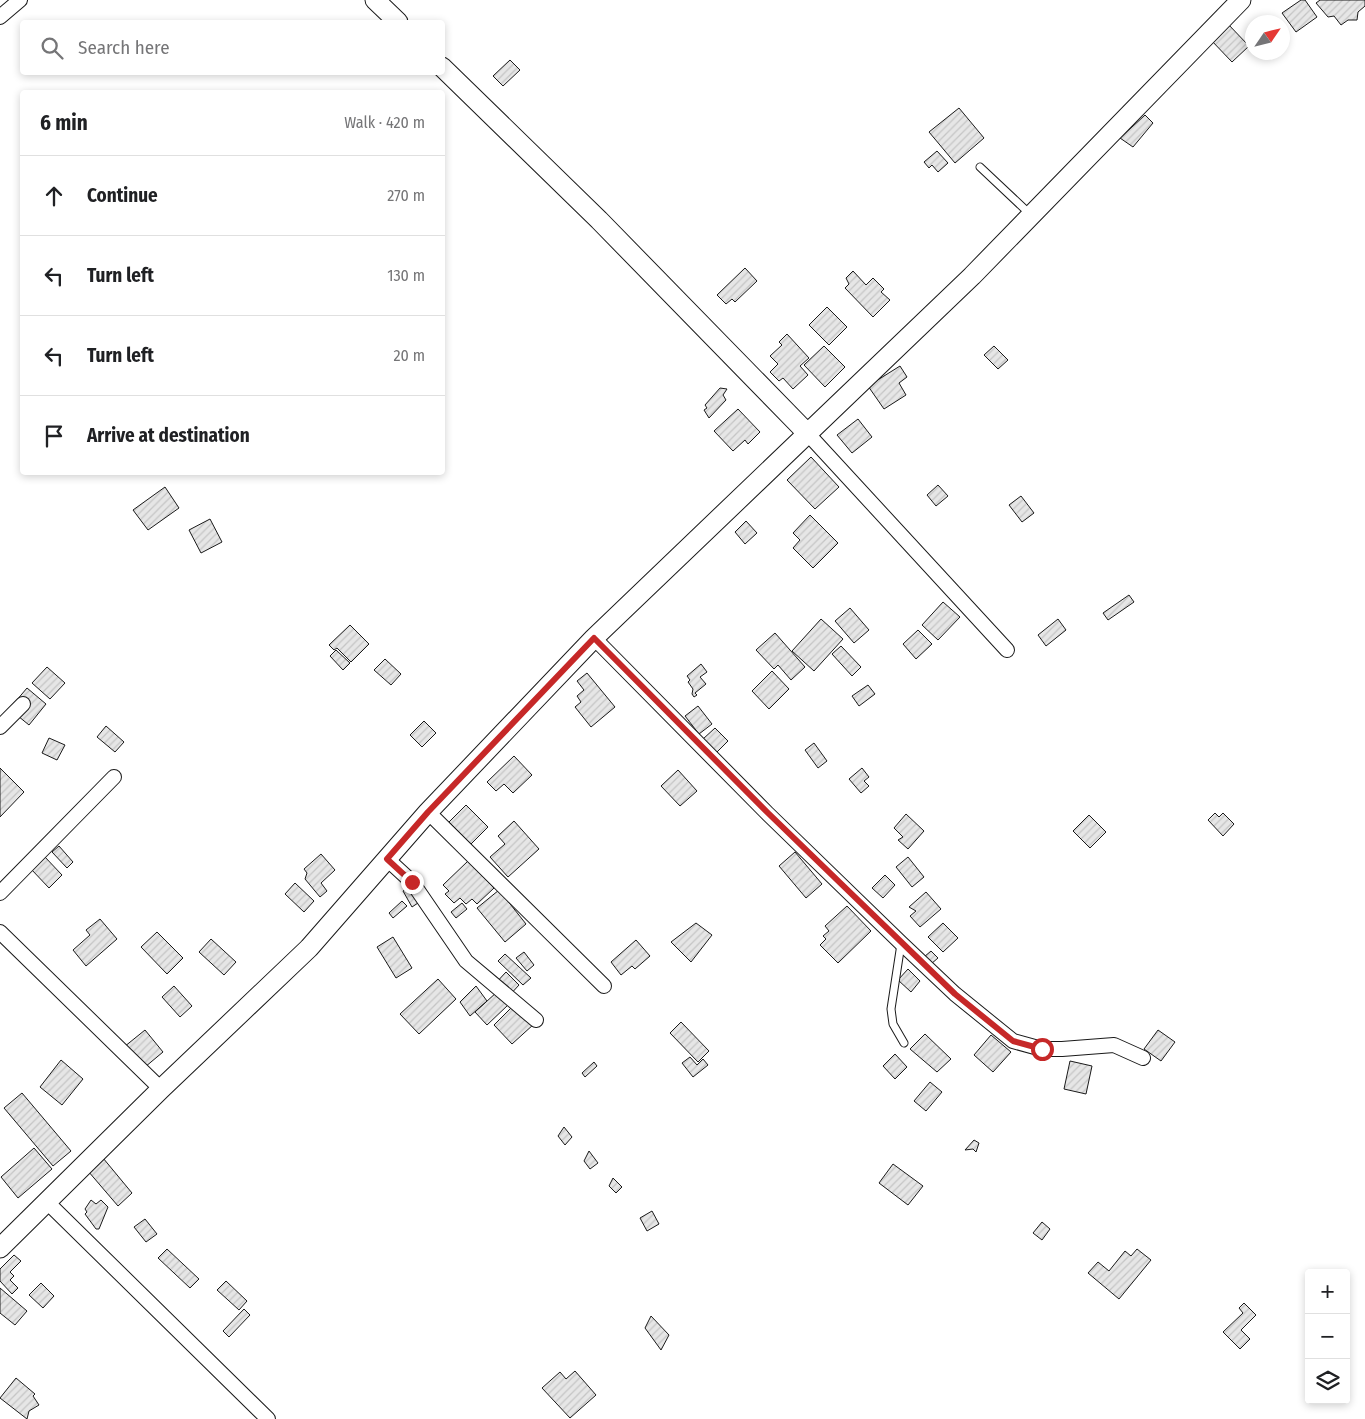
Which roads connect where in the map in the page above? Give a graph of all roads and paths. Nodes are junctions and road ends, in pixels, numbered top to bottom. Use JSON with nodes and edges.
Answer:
{"nodes":[{"id":1,"x":20,"y":0,"type":"edge"},
{"id":2,"x":375,"y":0,"type":"edge"},
{"id":3,"x":1241,"y":0,"type":"edge"},
{"id":4,"x":0,"y":17,"type":"edge"},
{"id":5,"x":396,"y":20,"type":"edge"},
{"id":6,"x":445,"y":70,"type":"edge"},
{"id":7,"x":980,"y":167,"type":"dead end"},
{"id":8,"x":1031,"y":215,"type":"junction"},
{"id":9,"x":808,"y":434,"type":"junction"},
{"id":10,"x":594,"y":638,"type":"junction"},
{"id":11,"x":1007,"y":650,"type":"dead end"},
{"id":12,"x":23,"y":704,"type":"dead end"},
{"id":13,"x":0,"y":727,"type":"edge"},
{"id":14,"x":114,"y":777,"type":"dead end"},
{"id":15,"x":428,"y":812,"type":"junction"},
{"id":16,"x":387,"y":859,"type":"junction"},
{"id":17,"x":0,"y":893,"type":"edge"},
{"id":18,"x":0,"y":932,"type":"edge"},
{"id":19,"x":901,"y":943,"type":"junction"},
{"id":20,"x":604,"y":986,"type":"dead end"},
{"id":21,"x":536,"y":1020,"type":"dead end"},
{"id":22,"x":904,"y":1043,"type":"dead end"},
{"id":23,"x":1143,"y":1058,"type":"dead end"},
{"id":24,"x":161,"y":1089,"type":"junction"},
{"id":25,"x":46,"y":1201,"type":"junction"},
{"id":26,"x":0,"y":1248,"type":"edge"},
{"id":27,"x":268,"y":1419,"type":"edge"}],
"edges":[{"from":1,"to":4,"type":"street"},
{"from":2,"to":5,"type":"street"},
{"from":3,"to":8,"type":"street"},
{"from":6,"to":9,"type":"street"},
{"from":7,"to":8,"type":"lane"},
{"from":8,"to":9,"type":"street"},
{"from":9,"to":10,"type":"street"},
{"from":9,"to":11,"type":"street"},
{"from":10,"to":15,"type":"street"},
{"from":10,"to":19,"type":"street"},
{"from":12,"to":13,"type":"street"},
{"from":14,"to":17,"type":"street"},
{"from":15,"to":16,"type":"street"},
{"from":15,"to":20,"type":"street"},
{"from":16,"to":21,"type":"street"},
{"from":16,"to":24,"type":"street"},
{"from":18,"to":24,"type":"street"},
{"from":19,"to":22,"type":"lane"},
{"from":19,"to":23,"type":"street"},
{"from":24,"to":25,"type":"street"},
{"from":25,"to":26,"type":"street"},
{"from":25,"to":27,"type":"street"}]}
